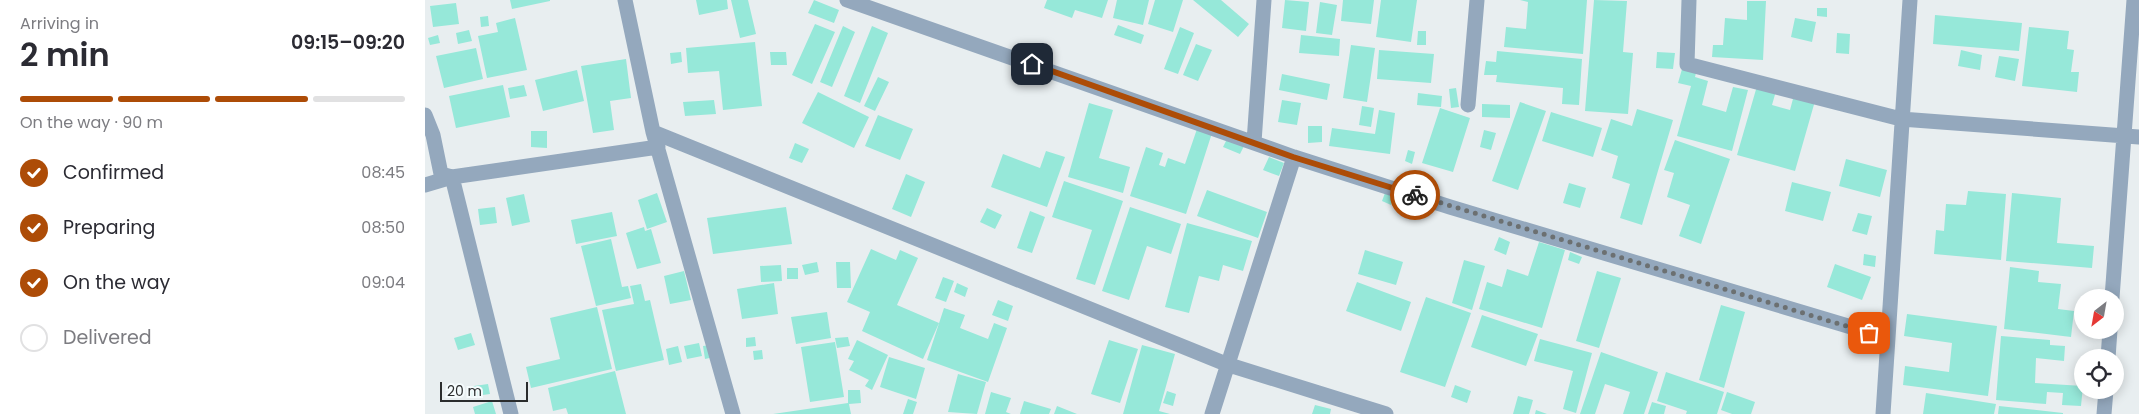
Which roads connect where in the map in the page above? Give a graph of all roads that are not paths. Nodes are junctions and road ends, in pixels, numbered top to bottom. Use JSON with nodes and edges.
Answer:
{"nodes":[{"id":1,"x":625,"y":0,"type":"edge"},
{"id":2,"x":847,"y":0,"type":"edge"},
{"id":3,"x":1264,"y":0,"type":"edge"},
{"id":4,"x":1477,"y":0,"type":"edge"},
{"id":5,"x":1689,"y":0,"type":"edge"},
{"id":6,"x":1910,"y":0,"type":"edge"},
{"id":7,"x":2135,"y":0,"type":"edge"},
{"id":8,"x":1468,"y":105,"type":"dead end"},
{"id":9,"x":425,"y":115,"type":"edge"},
{"id":10,"x":1901,"y":119,"type":"junction"},
{"id":11,"x":653,"y":132,"type":"junction"},
{"id":12,"x":2132,"y":136,"type":"edge"},
{"id":13,"x":1254,"y":142,"type":"junction"},
{"id":14,"x":658,"y":147,"type":"junction"},
{"id":15,"x":1293,"y":157,"type":"junction"},
{"id":16,"x":452,"y":177,"type":"junction"},
{"id":17,"x":425,"y":185,"type":"edge"},
{"id":18,"x":2113,"y":289,"type":"edge"},
{"id":19,"x":1888,"y":338,"type":"junction"},
{"id":20,"x":1226,"y":364,"type":"junction"},
{"id":21,"x":2105,"y":399,"type":"edge"},
{"id":22,"x":511,"y":414,"type":"edge"},
{"id":23,"x":733,"y":414,"type":"edge"},
{"id":24,"x":1212,"y":414,"type":"edge"},
{"id":25,"x":1386,"y":414,"type":"edge"},
{"id":26,"x":1883,"y":414,"type":"edge"},
{"id":27,"x":2104,"y":414,"type":"edge"}],
"edges":[{"from":1,"to":11,"type":"street"},
{"from":2,"to":13,"type":"street"},
{"from":3,"to":13,"type":"street"},
{"from":4,"to":8,"type":"street"},
{"from":5,"to":10,"type":"street"},
{"from":6,"to":10,"type":"street"},
{"from":7,"to":12,"type":"street"},
{"from":9,"to":16,"type":"street"},
{"from":10,"to":12,"type":"street"},
{"from":10,"to":19,"type":"street"},
{"from":11,"to":14,"type":"street"},
{"from":11,"to":20,"type":"street"},
{"from":12,"to":18,"type":"street"},
{"from":13,"to":15,"type":"street"},
{"from":14,"to":16,"type":"street"},
{"from":14,"to":23,"type":"street"},
{"from":15,"to":19,"type":"street"},
{"from":15,"to":20,"type":"street"},
{"from":16,"to":17,"type":"street"},
{"from":16,"to":22,"type":"street"},
{"from":19,"to":26,"type":"street"},
{"from":20,"to":24,"type":"street"},
{"from":20,"to":25,"type":"street"},
{"from":21,"to":27,"type":"street"}]}
